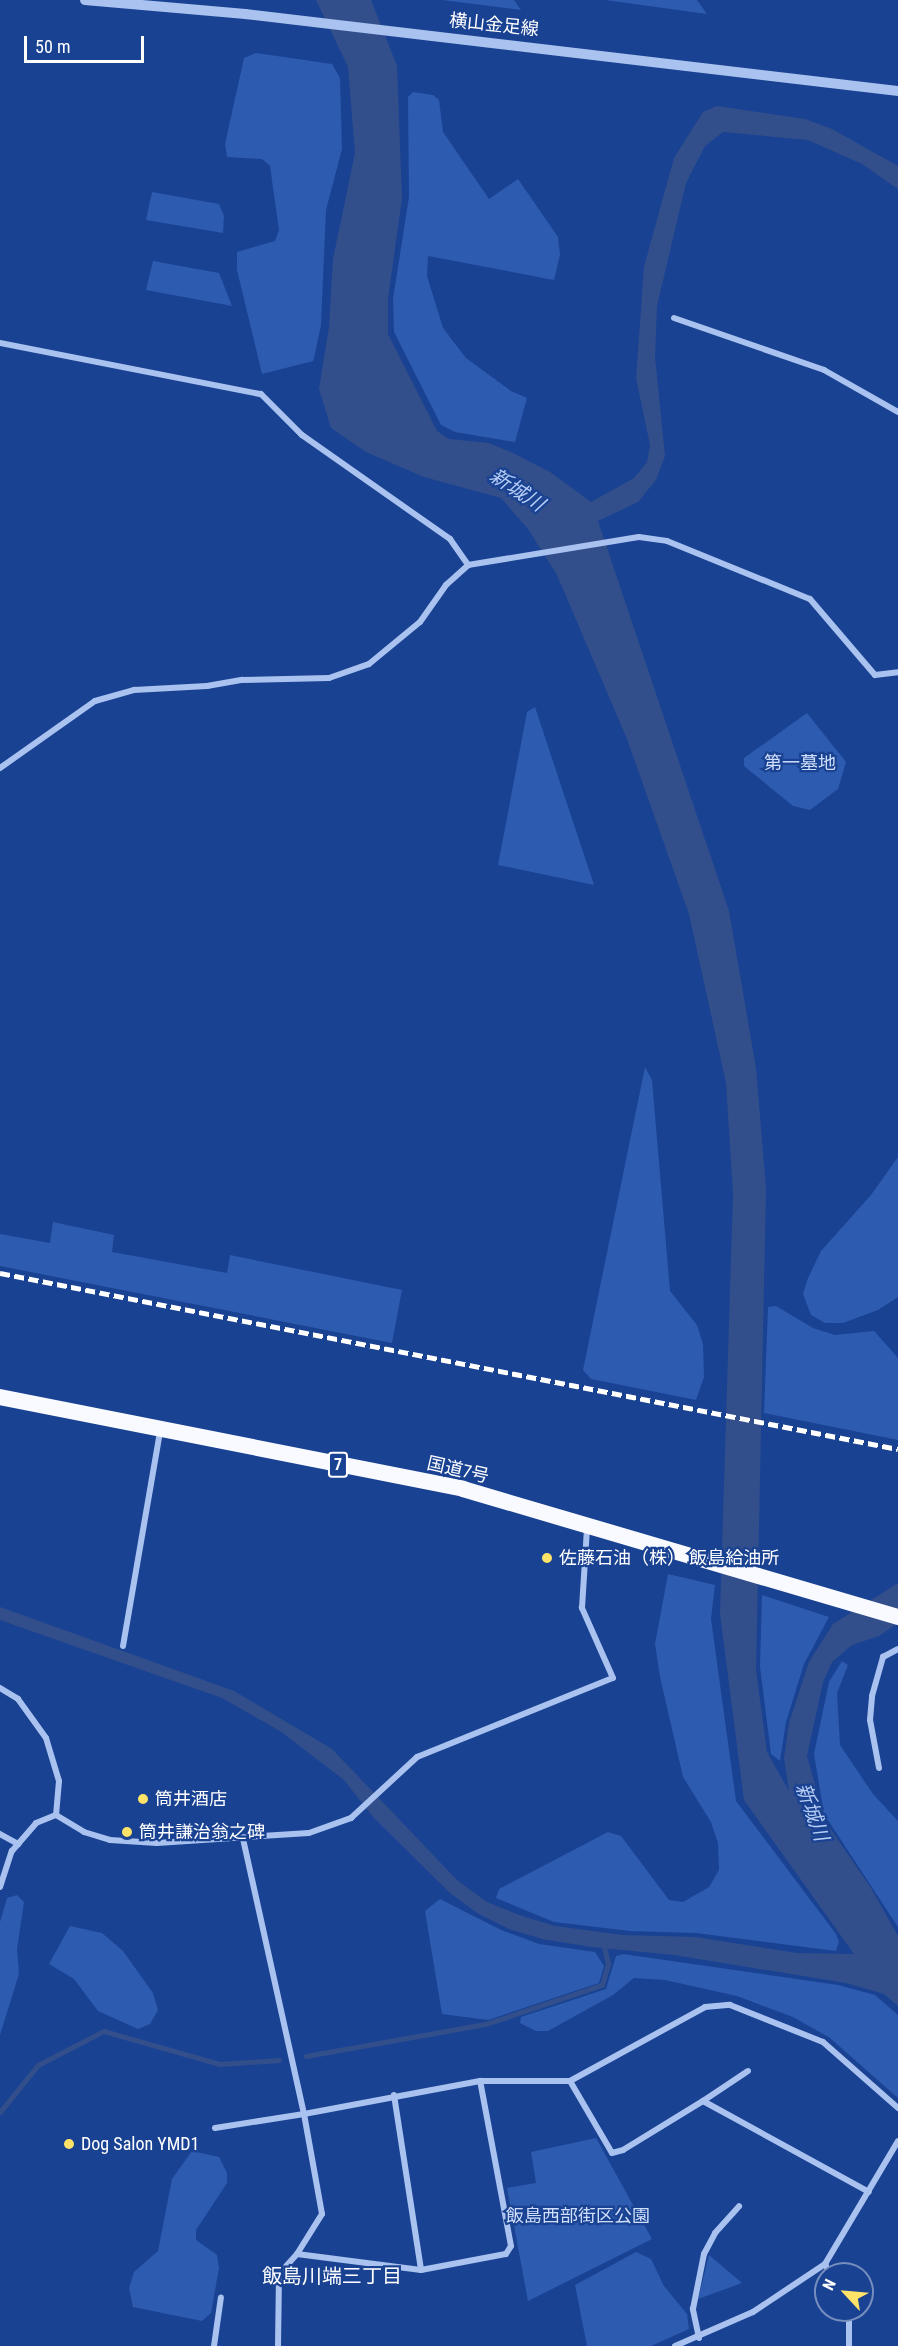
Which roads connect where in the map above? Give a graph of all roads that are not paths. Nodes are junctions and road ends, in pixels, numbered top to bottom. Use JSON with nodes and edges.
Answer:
{"nodes":[{"id":1,"x":85,"y":0,"type":"edge"},
{"id":2,"x":898,"y":91,"type":"edge"},
{"id":3,"x":674,"y":318,"type":"dead end"},
{"id":4,"x":0,"y":343,"type":"edge"},
{"id":5,"x":898,"y":412,"type":"edge"},
{"id":6,"x":468,"y":565,"type":"junction"},
{"id":7,"x":898,"y":672,"type":"edge"},
{"id":8,"x":0,"y":768,"type":"edge"},
{"id":9,"x":1,"y":1400,"type":"edge"},
{"id":10,"x":160,"y":1430,"type":"junction"},
{"id":11,"x":587,"y":1528,"type":"junction"},
{"id":12,"x":898,"y":1617,"type":"edge"},
{"id":13,"x":123,"y":1646,"type":"dead end"},
{"id":14,"x":898,"y":1649,"type":"edge"},
{"id":15,"x":0,"y":1688,"type":"edge"},
{"id":16,"x":879,"y":1768,"type":"dead end"},
{"id":17,"x":56,"y":1815,"type":"junction"},
{"id":18,"x":0,"y":1834,"type":"edge"},
{"id":19,"x":243,"y":1838,"type":"junction"},
{"id":20,"x":18,"y":1844,"type":"junction"},
{"id":21,"x":0,"y":1887,"type":"edge"},
{"id":22,"x":748,"y":2071,"type":"dead end"},
{"id":23,"x":480,"y":2081,"type":"junction"},
{"id":24,"x":570,"y":2081,"type":"junction"},
{"id":25,"x":394,"y":2095,"type":"junction"},
{"id":26,"x":703,"y":2101,"type":"junction"},
{"id":27,"x":898,"y":2108,"type":"edge"},
{"id":28,"x":304,"y":2114,"type":"junction"},
{"id":29,"x":215,"y":2128,"type":"dead end"},
{"id":30,"x":898,"y":2141,"type":"edge"},
{"id":31,"x":868,"y":2192,"type":"junction"},
{"id":32,"x":739,"y":2206,"type":"dead end"},
{"id":33,"x":297,"y":2254,"type":"junction"},
{"id":34,"x":826,"y":2262,"type":"edge"},
{"id":35,"x":421,"y":2270,"type":"junction"},
{"id":36,"x":814,"y":2271,"type":"edge"},
{"id":37,"x":221,"y":2297,"type":"dead end"},
{"id":38,"x":849,"y":2322,"type":"edge"},
{"id":39,"x":699,"y":2338,"type":"junction"},
{"id":40,"x":214,"y":2346,"type":"edge"},
{"id":41,"x":278,"y":2346,"type":"edge"},
{"id":42,"x":675,"y":2346,"type":"edge"},
{"id":43,"x":849,"y":2346,"type":"edge"}],
"edges":[{"from":1,"to":2,"type":"street","name":"横山金足線"},
{"from":3,"to":5,"type":"street"},
{"from":4,"to":6,"type":"street"},
{"from":6,"to":7,"type":"street"},
{"from":6,"to":8,"type":"street"},
{"from":9,"to":10,"type":"highway","name":"国道7号","number":"7"},
{"from":10,"to":11,"type":"highway","name":"国道7号","number":"7"},
{"from":10,"to":13,"type":"street"},
{"from":11,"to":12,"type":"highway","name":"国道7号","number":"7"},
{"from":11,"to":19,"type":"street"},
{"from":14,"to":16,"type":"street"},
{"from":15,"to":17,"type":"street"},
{"from":17,"to":19,"type":"street"},
{"from":17,"to":20,"type":"street"},
{"from":18,"to":20,"type":"street"},
{"from":19,"to":28,"type":"street"},
{"from":20,"to":21,"type":"street"},
{"from":22,"to":26,"type":"street"},
{"from":23,"to":24,"type":"street"},
{"from":23,"to":25,"type":"street"},
{"from":23,"to":35,"type":"street"},
{"from":24,"to":26,"type":"street"},
{"from":24,"to":27,"type":"street"},
{"from":25,"to":28,"type":"street"},
{"from":25,"to":35,"type":"street"},
{"from":26,"to":31,"type":"street"},
{"from":28,"to":29,"type":"street"},
{"from":28,"to":33,"type":"street"},
{"from":30,"to":31,"type":"street"},
{"from":31,"to":34,"type":"street"},
{"from":32,"to":39,"type":"street"},
{"from":33,"to":35,"type":"street"},
{"from":33,"to":41,"type":"street"},
{"from":36,"to":39,"type":"street"},
{"from":37,"to":40,"type":"street"},
{"from":38,"to":43,"type":"street"},
{"from":39,"to":42,"type":"street"}]}
